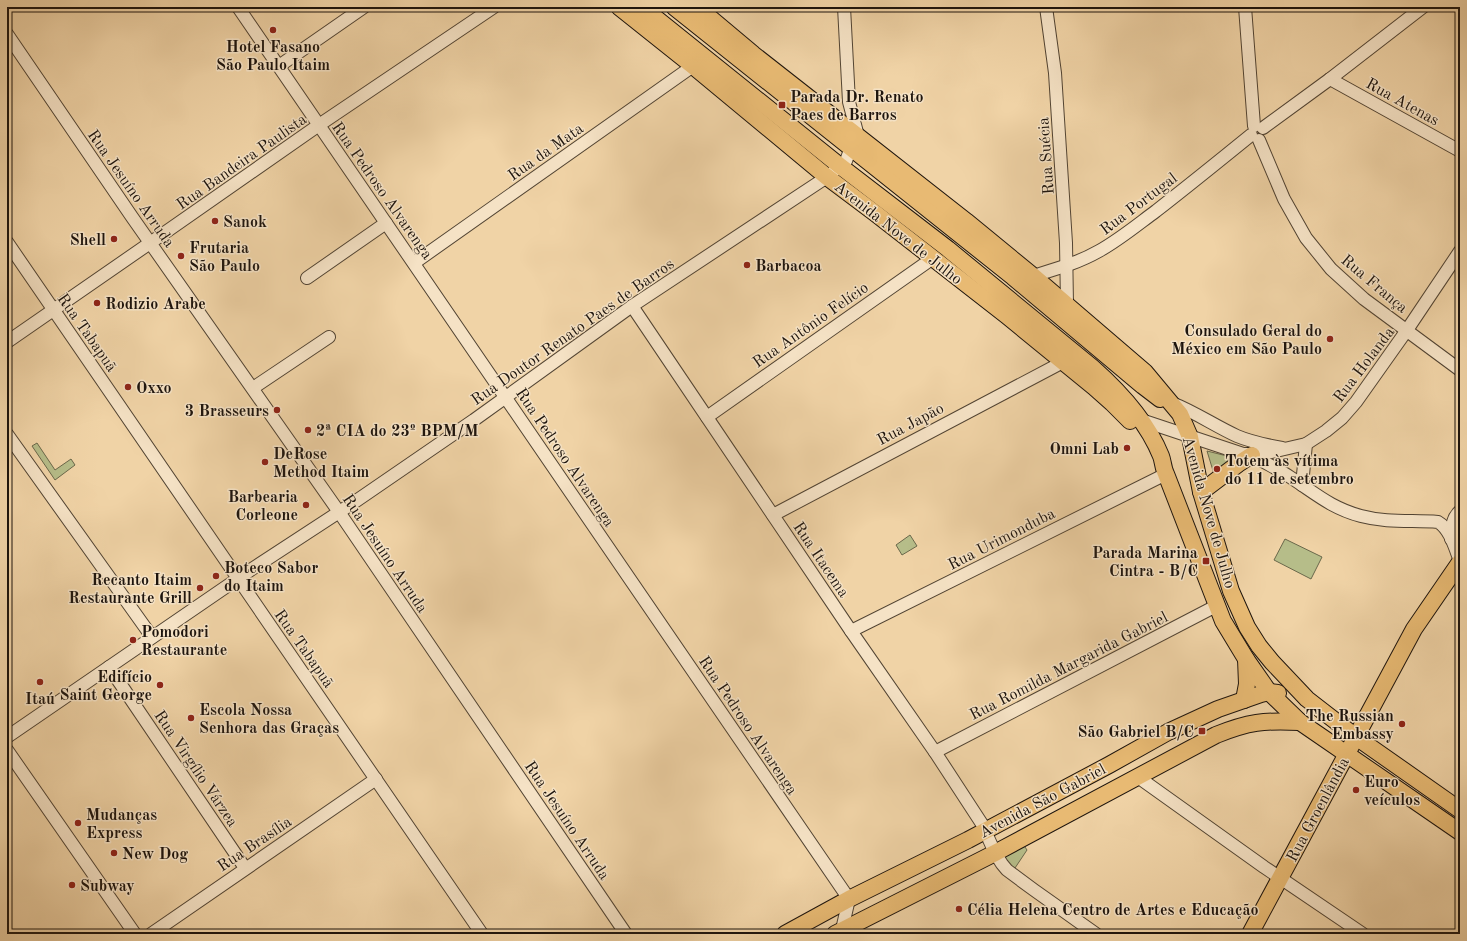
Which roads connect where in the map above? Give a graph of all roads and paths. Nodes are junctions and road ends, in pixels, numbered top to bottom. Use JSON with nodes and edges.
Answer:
{"nodes":[{"id":1,"x":238,"y":7,"type":"edge"},
{"id":2,"x":364,"y":7,"type":"edge"},
{"id":3,"x":494,"y":7,"type":"edge"},
{"id":4,"x":619,"y":7,"type":"edge"},
{"id":5,"x":642,"y":7,"type":"edge"},
{"id":6,"x":674,"y":7,"type":"edge"},
{"id":7,"x":697,"y":7,"type":"edge"},
{"id":8,"x":844,"y":7,"type":"edge"},
{"id":9,"x":1046,"y":7,"type":"edge"},
{"id":10,"x":1245,"y":7,"type":"edge"},
{"id":11,"x":1423,"y":7,"type":"edge"},
{"id":12,"x":479,"y":11,"type":"edge"},
{"id":13,"x":7,"y":34,"type":"edge"},
{"id":14,"x":278,"y":66,"type":"junction"},
{"id":15,"x":694,"y":66,"type":"junction"},
{"id":16,"x":1330,"y":78,"type":"junction"},
{"id":17,"x":849,"y":102,"type":"junction"},
{"id":18,"x":839,"y":121,"type":"junction"},
{"id":19,"x":319,"y":125,"type":"junction"},
{"id":20,"x":1257,"y":132,"type":"junction"},
{"id":21,"x":854,"y":141,"type":"junction"},
{"id":22,"x":1460,"y":151,"type":"edge"},
{"id":23,"x":840,"y":166,"type":"junction"},
{"id":24,"x":827,"y":177,"type":"junction"},
{"id":25,"x":386,"y":223,"type":"junction"},
{"id":26,"x":7,"y":242,"type":"edge"},
{"id":27,"x":150,"y":243,"type":"junction"},
{"id":28,"x":1460,"y":251,"type":"edge"},
{"id":29,"x":933,"y":258,"type":"junction"},
{"id":30,"x":414,"y":263,"type":"junction"},
{"id":31,"x":1067,"y":266,"type":"junction"},
{"id":32,"x":1033,"y":276,"type":"junction"},
{"id":33,"x":307,"y":278,"type":"dead end"},
{"id":34,"x":1067,"y":304,"type":"junction"},
{"id":35,"x":632,"y":306,"type":"junction"},
{"id":36,"x":53,"y":309,"type":"junction"},
{"id":37,"x":1408,"y":330,"type":"junction"},
{"id":38,"x":329,"y":337,"type":"dead end"},
{"id":39,"x":7,"y":342,"type":"edge"},
{"id":40,"x":1063,"y":362,"type":"junction"},
{"id":41,"x":1460,"y":370,"type":"edge"},
{"id":42,"x":253,"y":388,"type":"junction"},
{"id":43,"x":505,"y":397,"type":"junction"},
{"id":44,"x":1172,"y":403,"type":"junction"},
{"id":45,"x":706,"y":416,"type":"junction"},
{"id":46,"x":1141,"y":420,"type":"junction"},
{"id":47,"x":7,"y":434,"type":"edge"},
{"id":48,"x":1190,"y":437,"type":"junction"},
{"id":49,"x":1306,"y":444,"type":"junction"},
{"id":50,"x":1287,"y":449,"type":"junction"},
{"id":51,"x":1252,"y":455,"type":"junction"},
{"id":52,"x":1165,"y":472,"type":"junction"},
{"id":53,"x":1302,"y":485,"type":"junction"},
{"id":54,"x":1202,"y":492,"type":"junction"},
{"id":55,"x":1460,"y":511,"type":"edge"},
{"id":56,"x":339,"y":512,"type":"junction"},
{"id":57,"x":773,"y":515,"type":"junction"},
{"id":58,"x":1451,"y":539,"type":"junction"},
{"id":59,"x":1460,"y":562,"type":"edge"},
{"id":60,"x":238,"y":578,"type":"junction"},
{"id":61,"x":1216,"y":606,"type":"junction"},
{"id":62,"x":851,"y":631,"type":"junction"},
{"id":63,"x":152,"y":637,"type":"junction"},
{"id":64,"x":1246,"y":659,"type":"junction"},
{"id":65,"x":109,"y":667,"type":"junction"},
{"id":66,"x":1269,"y":692,"type":"junction"},
{"id":67,"x":1307,"y":699,"type":"junction"},
{"id":68,"x":1244,"y":700,"type":"junction"},
{"id":69,"x":1300,"y":722,"type":"junction"},
{"id":70,"x":7,"y":737,"type":"edge"},
{"id":71,"x":1356,"y":737,"type":"junction"},
{"id":72,"x":7,"y":750,"type":"edge"},
{"id":73,"x":935,"y":752,"type":"junction"},
{"id":74,"x":1346,"y":755,"type":"junction"},
{"id":75,"x":1138,"y":777,"type":"junction"},
{"id":76,"x":376,"y":779,"type":"junction"},
{"id":77,"x":1460,"y":810,"type":"edge"},
{"id":78,"x":985,"y":830,"type":"junction"},
{"id":79,"x":1460,"y":832,"type":"edge"},
{"id":80,"x":995,"y":853,"type":"junction"},
{"id":81,"x":245,"y":868,"type":"junction"},
{"id":82,"x":1280,"y":878,"type":"junction"},
{"id":83,"x":849,"y":899,"type":"junction"},
{"id":84,"x":839,"y":933,"type":"edge"},
{"id":85,"x":135,"y":934,"type":"edge"},
{"id":86,"x":151,"y":934,"type":"edge"},
{"id":87,"x":482,"y":934,"type":"edge"},
{"id":88,"x":626,"y":934,"type":"edge"},
{"id":89,"x":785,"y":934,"type":"edge"},
{"id":90,"x":1096,"y":934,"type":"edge"},
{"id":91,"x":1250,"y":934,"type":"edge"},
{"id":92,"x":1363,"y":934,"type":"edge"}],
"edges":[{"from":1,"to":14,"type":"street","name":"Rua Pedroso Alvarenga"},
{"from":2,"to":14,"type":"street"},
{"from":3,"to":12,"type":"street","name":"Rua Bandeira Paulista"},
{"from":4,"to":15,"type":"main road","name":"Avenida Nove de Julho"},
{"from":5,"to":23,"type":"main road","name":"Avenida Nove de Julho"},
{"from":6,"to":21,"type":"main road","name":"Avenida Nove de Julho"},
{"from":7,"to":18,"type":"main road","name":"Avenida Nove de Julho"},
{"from":8,"to":17,"type":"street"},
{"from":9,"to":31,"type":"street","name":"Rua Suécia"},
{"from":10,"to":20,"type":"street","name":"Rua França"},
{"from":11,"to":16,"type":"street","name":"Rua Portugal"},
{"from":12,"to":19,"type":"street","name":"Rua Bandeira Paulista"},
{"from":13,"to":27,"type":"street","name":"Rua Jesuíno Arruda"},
{"from":14,"to":19,"type":"street","name":"Rua Pedroso Alvarenga"},
{"from":15,"to":24,"type":"main road","name":"Avenida Nove de Julho"},
{"from":15,"to":30,"type":"street","name":"Rua da Mata"},
{"from":16,"to":20,"type":"street","name":"Rua Portugal"},
{"from":16,"to":22,"type":"street","name":"Rua Atenas"},
{"from":17,"to":18,"type":"street"},
{"from":17,"to":21,"type":"street"},
{"from":18,"to":21,"type":"main road","name":"Avenida Nove de Julho"},
{"from":19,"to":25,"type":"street","name":"Rua Pedroso Alvarenga"},
{"from":19,"to":27,"type":"street","name":"Rua Bandeira Paulista"},
{"from":20,"to":31,"type":"street","name":"Rua Portugal"},
{"from":20,"to":37,"type":"street","name":"Rua França"},
{"from":21,"to":23,"type":"street","name":"Rua Doutor Renato Paes de Barros"},
{"from":21,"to":32,"type":"main road","name":"Avenida Nove de Julho"},
{"from":21,"to":44,"type":"main road","name":"Avenida Nove de Julho"},
{"from":23,"to":24,"type":"street","name":"Rua Doutor Renato Paes de Barros"},
{"from":23,"to":46,"type":"main road","name":"Avenida Nove de Julho"},
{"from":24,"to":29,"type":"main road","name":"Avenida Nove de Julho"},
{"from":24,"to":35,"type":"street","name":"Rua Doutor Renato Paes de Barros"},
{"from":25,"to":30,"type":"street","name":"Rua Pedroso Alvarenga"},
{"from":25,"to":33,"type":"street"},
{"from":26,"to":36,"type":"street","name":"Rua Tabapuã"},
{"from":27,"to":36,"type":"street","name":"Rua Bandeira Paulista"},
{"from":27,"to":42,"type":"street","name":"Rua Jesuíno Arruda"},
{"from":28,"to":37,"type":"street","name":"Rua Holanda"},
{"from":29,"to":40,"type":"main road","name":"Avenida Nove de Julho"},
{"from":29,"to":45,"type":"street","name":"Rua Antônio Felício"},
{"from":30,"to":43,"type":"street","name":"Rua Pedroso Alvarenga"},
{"from":31,"to":32,"type":"street","name":"Rua Portugal"},
{"from":31,"to":34,"type":"street","name":"Rua Suécia"},
{"from":32,"to":34,"type":"main road","name":"Avenida Nove de Julho"},
{"from":34,"to":44,"type":"main road","name":"Avenida Nove de Julho"},
{"from":35,"to":43,"type":"street","name":"Rua Doutor Renato Paes de Barros"},
{"from":35,"to":45,"type":"street","name":"Rua Itacema"},
{"from":36,"to":39,"type":"street","name":"Rua Bandeira Paulista"},
{"from":36,"to":60,"type":"street","name":"Rua Tabapuã"},
{"from":37,"to":41,"type":"street","name":"Rua França"},
{"from":37,"to":49,"type":"street","name":"Rua Holanda"},
{"from":38,"to":42,"type":"street"},
{"from":40,"to":52,"type":"main road","name":"Avenida Nove de Julho"},
{"from":40,"to":57,"type":"street","name":"Rua Japão"},
{"from":42,"to":56,"type":"street","name":"Rua Jesuíno Arruda"},
{"from":43,"to":56,"type":"street","name":"Rua Doutor Renato Paes de Barros"},
{"from":43,"to":83,"type":"street","name":"Rua Pedroso Alvarenga"},
{"from":44,"to":48,"type":"main road","name":"Avenida Nove de Julho"},
{"from":44,"to":50,"type":"street"},
{"from":45,"to":57,"type":"street","name":"Rua Itacema"},
{"from":46,"to":48,"type":"street"},
{"from":46,"to":52,"type":"main road","name":"Avenida Nove de Julho"},
{"from":47,"to":63,"type":"street"},
{"from":48,"to":51,"type":"street"},
{"from":48,"to":54,"type":"main road","name":"Avenida Nove de Julho"},
{"from":49,"to":50,"type":"street","name":"Rua Holanda"},
{"from":49,"to":53,"type":"street"},
{"from":50,"to":51,"type":"street","name":"Rua Holanda"},
{"from":51,"to":53,"type":"street"},
{"from":51,"to":54,"type":"main road"},
{"from":52,"to":61,"type":"main road","name":"Avenida Nove de Julho"},
{"from":52,"to":62,"type":"street","name":"Rua Urimonduba"},
{"from":53,"to":58,"type":"street"},
{"from":54,"to":67,"type":"main road","name":"Avenida Nove de Julho"},
{"from":55,"to":58,"type":"street"},
{"from":56,"to":60,"type":"street","name":"Rua Doutor Renato Paes de Barros"},
{"from":56,"to":88,"type":"street","name":"Rua Jesuíno Arruda"},
{"from":57,"to":62,"type":"street","name":"Rua Itacema"},
{"from":58,"to":59,"type":"street"},
{"from":59,"to":71,"type":"main road","name":"Rua Groenlândia"},
{"from":60,"to":63,"type":"street","name":"Rua Doutor Renato Paes de Barros"},
{"from":60,"to":76,"type":"street","name":"Rua Tabapuã"},
{"from":61,"to":64,"type":"main road","name":"Avenida Nove de Julho"},
{"from":61,"to":73,"type":"street","name":"Rua Romilda Margarida Gabriel"},
{"from":62,"to":73,"type":"street","name":"Rua Itacema"},
{"from":63,"to":65,"type":"street","name":"Rua Doutor Renato Paes de Barros"},
{"from":64,"to":66,"type":"main road","name":"Avenida Nove de Julho"},
{"from":64,"to":68,"type":"main road"},
{"from":65,"to":70,"type":"street","name":"Rua Doutor Renato Paes de Barros"},
{"from":65,"to":81,"type":"street","name":"Rua Virgílio Várzea"},
{"from":66,"to":67,"type":"main road","name":"Avenida São Gabriel"},
{"from":66,"to":68,"type":"main road","name":"Avenida São Gabriel"},
{"from":66,"to":69,"type":"main road","name":"Avenida Nove de Julho"},
{"from":67,"to":71,"type":"main road","name":"Avenida Nove de Julho"},
{"from":68,"to":78,"type":"main road","name":"Avenida São Gabriel"},
{"from":69,"to":74,"type":"main road","name":"Avenida Nove de Julho"},
{"from":69,"to":75,"type":"main road","name":"Avenida São Gabriel"},
{"from":71,"to":74,"type":"main road","name":"Rua Groenlândia"},
{"from":71,"to":77,"type":"main road","name":"Avenida Nove de Julho"},
{"from":72,"to":85,"type":"street"},
{"from":73,"to":78,"type":"street","name":"Rua Itacema"},
{"from":74,"to":79,"type":"main road","name":"Avenida Nove de Julho"},
{"from":74,"to":82,"type":"main road","name":"Rua Groenlândia"},
{"from":75,"to":80,"type":"main road","name":"Avenida São Gabriel"},
{"from":75,"to":82,"type":"street"},
{"from":76,"to":81,"type":"street","name":"Rua Brasília"},
{"from":76,"to":87,"type":"street","name":"Rua Tabapuã"},
{"from":78,"to":80,"type":"street","name":"Rua Itacema"},
{"from":78,"to":83,"type":"main road","name":"Avenida São Gabriel"},
{"from":80,"to":84,"type":"main road","name":"Avenida São Gabriel"},
{"from":80,"to":90,"type":"street","name":"Rua Itacema"},
{"from":81,"to":86,"type":"street","name":"Rua Brasília"},
{"from":82,"to":91,"type":"main road","name":"Rua Groenlândia"},
{"from":82,"to":92,"type":"street"},
{"from":83,"to":84,"type":"street"},
{"from":83,"to":89,"type":"main road","name":"Avenida São Gabriel"}]}
